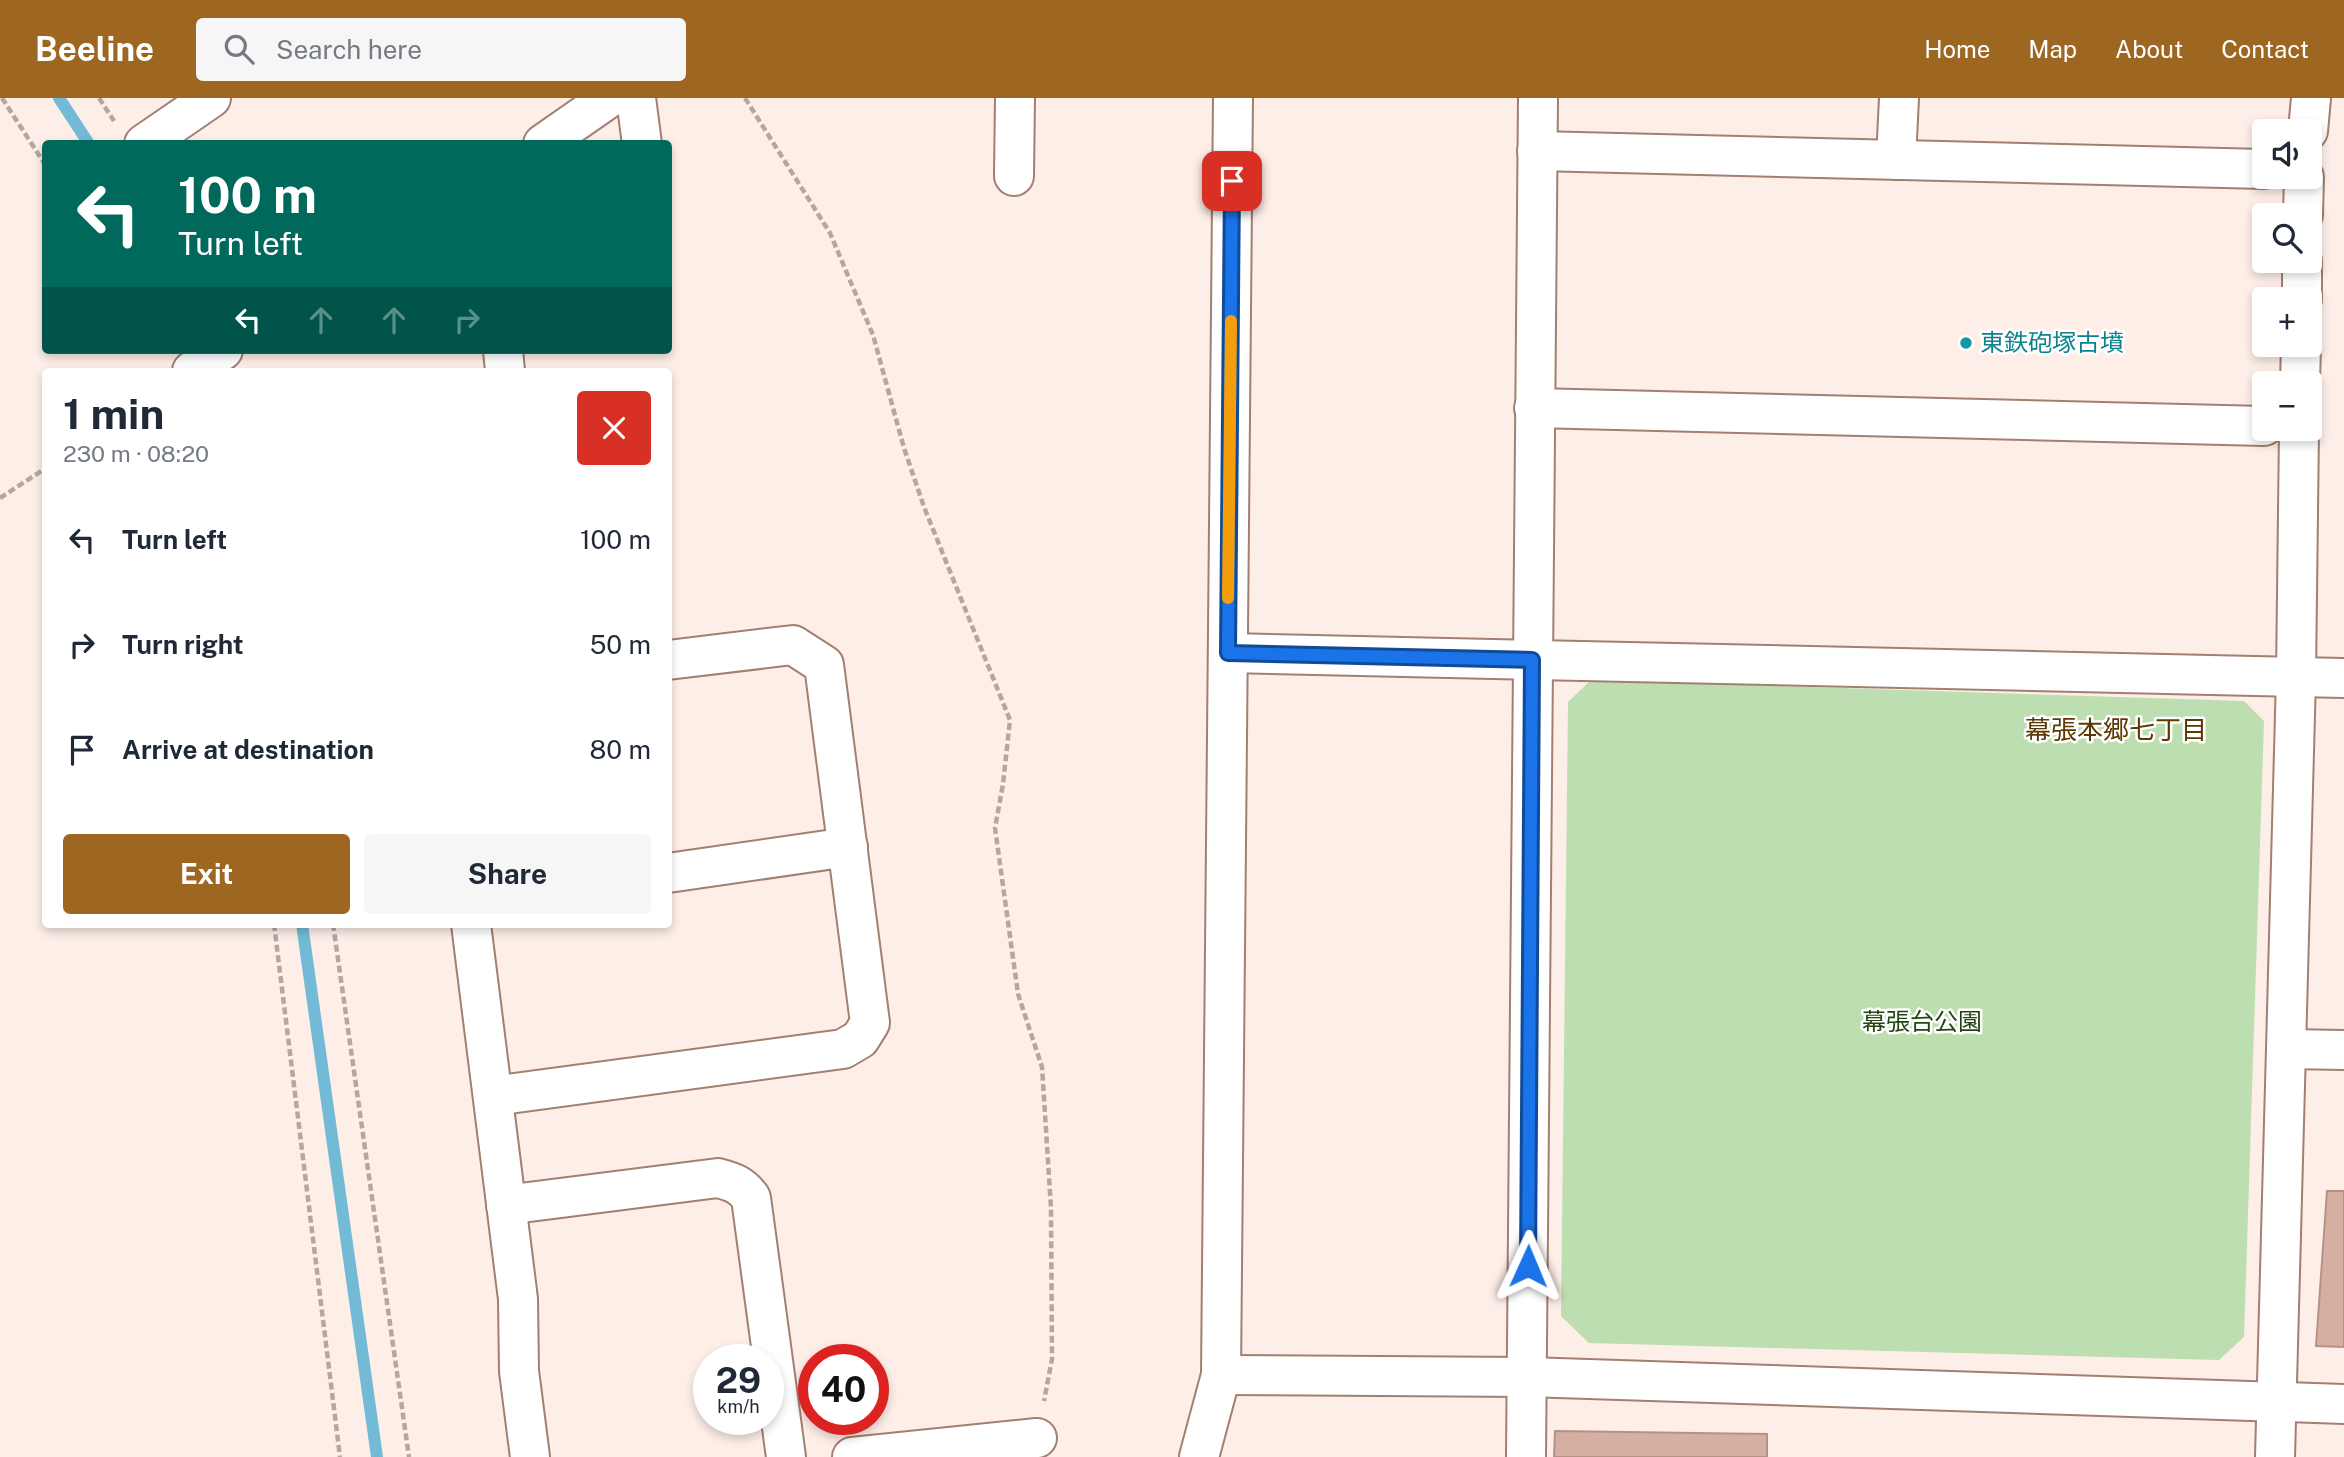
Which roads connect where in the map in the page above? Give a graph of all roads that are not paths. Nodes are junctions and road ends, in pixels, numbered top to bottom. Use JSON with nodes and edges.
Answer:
{"nodes":[{"id":1,"x":211,"y":98,"type":"edge"},
{"id":2,"x":609,"y":98,"type":"edge"},
{"id":3,"x":636,"y":98,"type":"edge"},
{"id":4,"x":1015,"y":98,"type":"edge"},
{"id":5,"x":1233,"y":98,"type":"edge"},
{"id":6,"x":1538,"y":98,"type":"edge"},
{"id":7,"x":1899,"y":98,"type":"edge"},
{"id":8,"x":2311,"y":98,"type":"edge"},
{"id":9,"x":2309,"y":119,"type":"edge"},
{"id":10,"x":150,"y":140,"type":"edge"},
{"id":11,"x":549,"y":140,"type":"edge"},
{"id":12,"x":641,"y":140,"type":"edge"},
{"id":13,"x":1536,"y":151,"type":"junction"},
{"id":14,"x":1896,"y":160,"type":"junction"},
{"id":15,"x":2252,"y":170,"type":"edge"},
{"id":16,"x":1014,"y":176,"type":"dead end"},
{"id":17,"x":217,"y":354,"type":"edge"},
{"id":18,"x":196,"y":368,"type":"edge"},
{"id":19,"x":1534,"y":408,"type":"junction"},
{"id":20,"x":2252,"y":426,"type":"edge"},
{"id":21,"x":2299,"y":441,"type":"edge"},
{"id":22,"x":1228,"y":653,"type":"junction"},
{"id":23,"x":672,"y":660,"type":"edge"},
{"id":24,"x":1532,"y":660,"type":"junction"},
{"id":25,"x":2296,"y":677,"type":"junction"},
{"id":26,"x":2344,"y":678,"type":"edge"},
{"id":27,"x":848,"y":847,"type":"junction"},
{"id":28,"x":672,"y":872,"type":"edge"},
{"id":29,"x":472,"y":928,"type":"edge"},
{"id":30,"x":2287,"y":1049,"type":"junction"},
{"id":31,"x":2344,"y":1050,"type":"edge"},
{"id":32,"x":493,"y":1096,"type":"junction"},
{"id":33,"x":506,"y":1205,"type":"junction"},
{"id":34,"x":1222,"y":1375,"type":"junction"},
{"id":35,"x":1527,"y":1377,"type":"junction"},
{"id":36,"x":2277,"y":1402,"type":"junction"},
{"id":37,"x":2344,"y":1404,"type":"edge"},
{"id":38,"x":1037,"y":1438,"type":"road end"},
{"id":39,"x":530,"y":1457,"type":"edge"},
{"id":40,"x":786,"y":1457,"type":"edge"},
{"id":41,"x":852,"y":1457,"type":"edge"},
{"id":42,"x":1199,"y":1457,"type":"edge"},
{"id":43,"x":1526,"y":1457,"type":"edge"},
{"id":44,"x":2275,"y":1457,"type":"edge"}],
"edges":[{"from":1,"to":10,"type":"street"},
{"from":2,"to":11,"type":"street"},
{"from":3,"to":12,"type":"street"},
{"from":4,"to":16,"type":"street"},
{"from":5,"to":22,"type":"street"},
{"from":6,"to":13,"type":"street"},
{"from":7,"to":14,"type":"street"},
{"from":8,"to":9,"type":"street"},
{"from":13,"to":14,"type":"street"},
{"from":13,"to":19,"type":"street"},
{"from":14,"to":15,"type":"street"},
{"from":17,"to":18,"type":"street"},
{"from":19,"to":20,"type":"street"},
{"from":19,"to":24,"type":"street"},
{"from":21,"to":25,"type":"street"},
{"from":22,"to":24,"type":"street"},
{"from":22,"to":34,"type":"street"},
{"from":23,"to":27,"type":"street"},
{"from":24,"to":25,"type":"street"},
{"from":24,"to":35,"type":"street"},
{"from":25,"to":26,"type":"street"},
{"from":25,"to":30,"type":"street"},
{"from":27,"to":28,"type":"street"},
{"from":27,"to":32,"type":"street"},
{"from":29,"to":32,"type":"street"},
{"from":30,"to":31,"type":"street"},
{"from":30,"to":36,"type":"street"},
{"from":32,"to":33,"type":"street"},
{"from":33,"to":39,"type":"street"},
{"from":33,"to":40,"type":"street"},
{"from":34,"to":35,"type":"street"},
{"from":34,"to":42,"type":"street"},
{"from":35,"to":36,"type":"street"},
{"from":35,"to":43,"type":"street"},
{"from":36,"to":37,"type":"street"},
{"from":36,"to":44,"type":"street"},
{"from":38,"to":41,"type":"street"}]}
